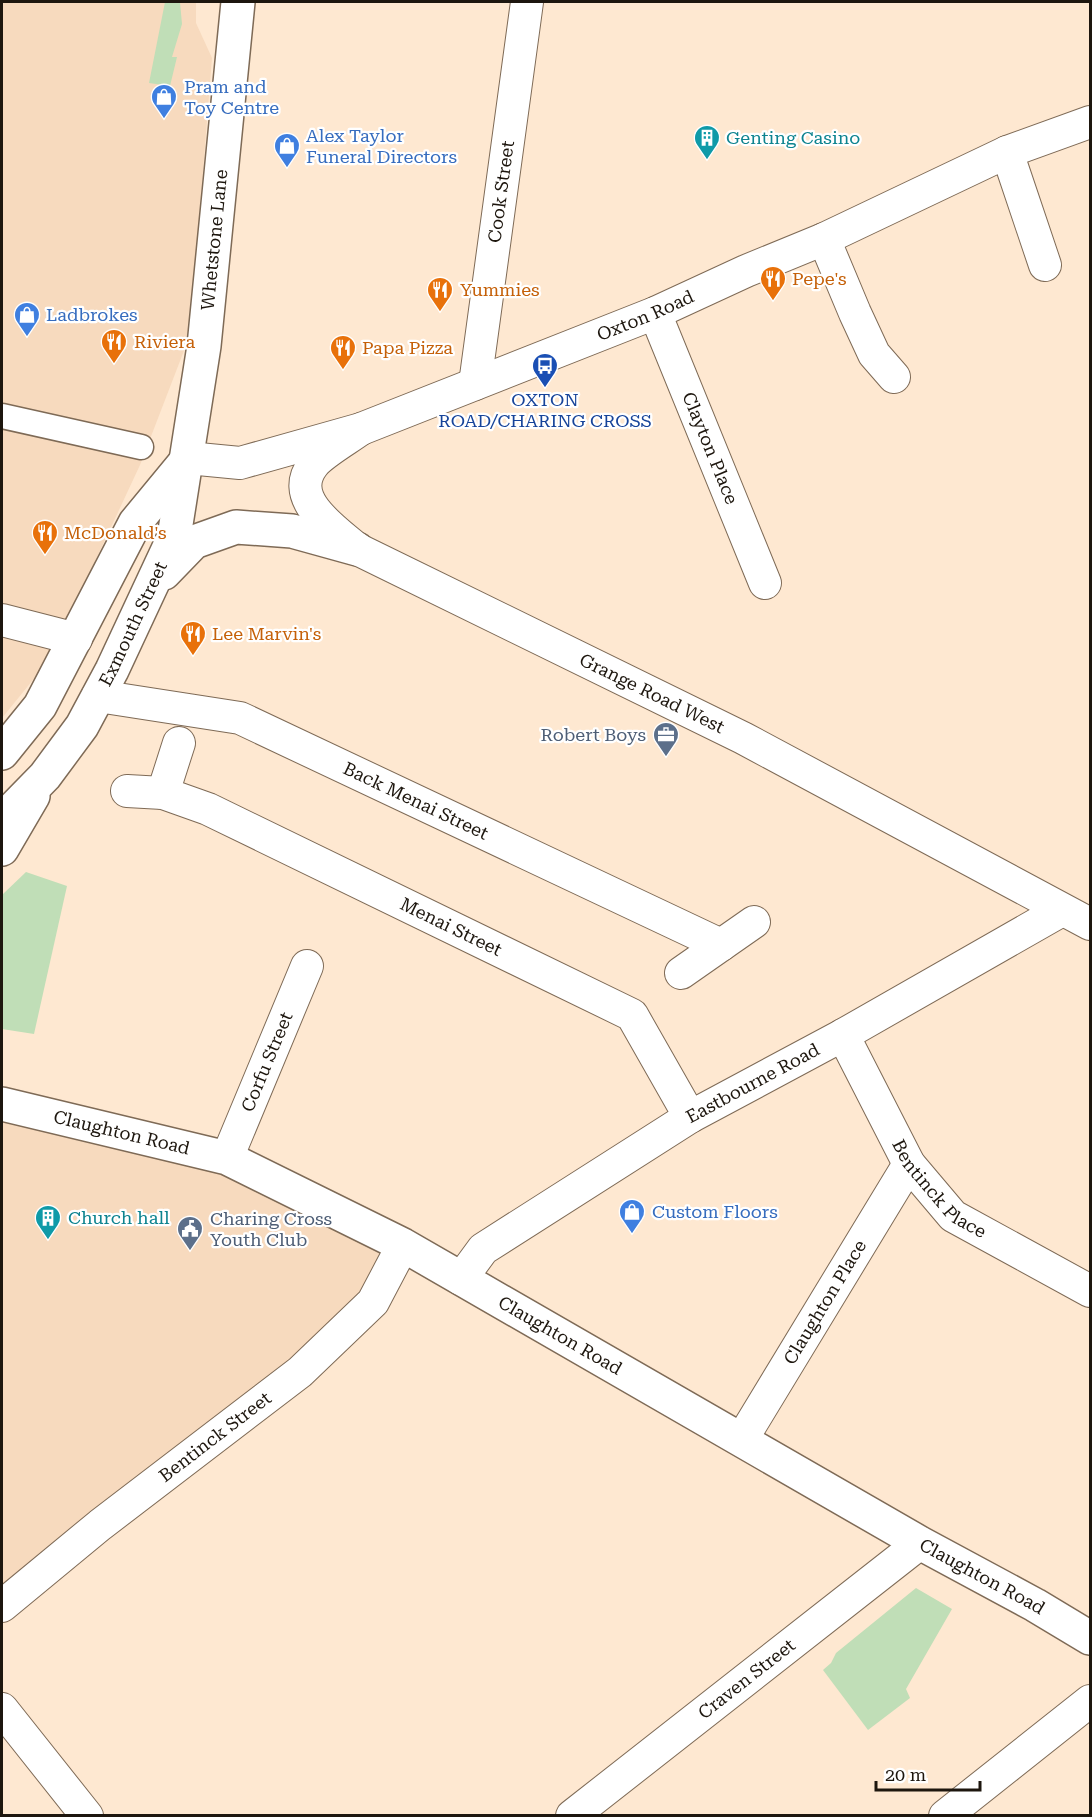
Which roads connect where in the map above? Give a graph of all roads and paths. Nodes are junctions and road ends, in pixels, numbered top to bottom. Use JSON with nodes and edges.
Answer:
{"nodes":[{"id":1,"x":526,"y":2,"type":"edge"},
{"id":2,"x":236,"y":6,"type":"edge"},
{"id":3,"x":1090,"y":122,"type":"edge"},
{"id":4,"x":1007,"y":152,"type":"junction"},
{"id":5,"x":824,"y":239,"type":"junction"},
{"id":6,"x":1045,"y":266,"type":"dead end"},
{"id":7,"x":655,"y":312,"type":"junction"},
{"id":8,"x":894,"y":377,"type":"dead end"},
{"id":9,"x":475,"y":384,"type":"junction"},
{"id":10,"x":2,"y":416,"type":"edge"},
{"id":11,"x":361,"y":429,"type":"junction"},
{"id":12,"x":141,"y":447,"type":"dead end"},
{"id":13,"x":188,"y":458,"type":"junction"},
{"id":14,"x":357,"y":549,"type":"junction"},
{"id":15,"x":765,"y":583,"type":"dead end"},
{"id":16,"x":152,"y":585,"type":"junction"},
{"id":17,"x":2,"y":620,"type":"edge"},
{"id":18,"x":76,"y":639,"type":"junction"},
{"id":19,"x":98,"y":696,"type":"junction"},
{"id":20,"x":179,"y":743,"type":"dead end"},
{"id":21,"x":2,"y":753,"type":"edge"},
{"id":22,"x":45,"y":776,"type":"junction"},
{"id":23,"x":127,"y":791,"type":"dead end"},
{"id":24,"x":163,"y":793,"type":"junction"},
{"id":25,"x":2,"y":820,"type":"edge"},
{"id":26,"x":2,"y":849,"type":"edge"},
{"id":27,"x":1062,"y":910,"type":"junction"},
{"id":28,"x":754,"y":922,"type":"dead end"},
{"id":29,"x":1090,"y":924,"type":"edge"},
{"id":30,"x":721,"y":945,"type":"junction"},
{"id":31,"x":307,"y":966,"type":"dead end"},
{"id":32,"x":681,"y":973,"type":"dead end"},
{"id":33,"x":843,"y":1035,"type":"junction"},
{"id":34,"x":2,"y":1104,"type":"edge"},
{"id":35,"x":690,"y":1117,"type":"junction"},
{"id":36,"x":227,"y":1158,"type":"junction"},
{"id":37,"x":909,"y":1164,"type":"junction"},
{"id":38,"x":403,"y":1245,"type":"junction"},
{"id":39,"x":461,"y":1278,"type":"junction"},
{"id":40,"x":1090,"y":1292,"type":"edge"},
{"id":41,"x":742,"y":1439,"type":"junction"},
{"id":42,"x":921,"y":1543,"type":"junction"},
{"id":43,"x":2,"y":1606,"type":"edge"},
{"id":44,"x":1090,"y":1638,"type":"edge"},
{"id":45,"x":1090,"y":1701,"type":"edge"},
{"id":46,"x":2,"y":1709,"type":"edge"},
{"id":47,"x":87,"y":1815,"type":"edge"},
{"id":48,"x":572,"y":1815,"type":"edge"},
{"id":49,"x":945,"y":1815,"type":"edge"}],
"edges":[{"from":1,"to":9,"type":"street","name":"Cook Street"},
{"from":2,"to":13,"type":"main road","name":"Whetstone Lane"},
{"from":3,"to":4,"type":"street","name":"Oxton Road"},
{"from":4,"to":5,"type":"street","name":"Oxton Road"},
{"from":4,"to":6,"type":"street"},
{"from":5,"to":7,"type":"street","name":"Oxton Road"},
{"from":5,"to":8,"type":"street"},
{"from":7,"to":9,"type":"street","name":"Oxton Road"},
{"from":7,"to":15,"type":"street","name":"Clayton Place"},
{"from":9,"to":11,"type":"street","name":"Oxton Road"},
{"from":10,"to":12,"type":"street"},
{"from":11,"to":13,"type":"street","name":"Oxton Road"},
{"from":11,"to":14,"type":"street","name":"Grange Road West"},
{"from":13,"to":16,"type":"main road","name":"Exmouth Street"},
{"from":13,"to":18,"type":"main road"},
{"from":14,"to":16,"type":"main road"},
{"from":14,"to":27,"type":"street","name":"Grange Road West"},
{"from":16,"to":19,"type":"main road","name":"Exmouth Street"},
{"from":17,"to":18,"type":"street"},
{"from":18,"to":21,"type":"main road"},
{"from":19,"to":22,"type":"main road","name":"Exmouth Street"},
{"from":19,"to":30,"type":"street","name":"Back Menai Street"},
{"from":20,"to":24,"type":"street"},
{"from":22,"to":25,"type":"main road","name":"Exmouth Street"},
{"from":22,"to":26,"type":"main road"},
{"from":23,"to":24,"type":"street","name":"Menai Street"},
{"from":24,"to":35,"type":"street","name":"Menai Street"},
{"from":27,"to":29,"type":"street","name":"Grange Road West"},
{"from":27,"to":33,"type":"street","name":"Eastbourne Road"},
{"from":28,"to":30,"type":"street"},
{"from":30,"to":32,"type":"street"},
{"from":31,"to":36,"type":"street","name":"Corfu Street"},
{"from":33,"to":35,"type":"street","name":"Eastbourne Road"},
{"from":33,"to":37,"type":"street","name":"Bentinck Place"},
{"from":34,"to":36,"type":"main road","name":"Claughton Road"},
{"from":35,"to":39,"type":"street","name":"Eastbourne Road"},
{"from":36,"to":38,"type":"main road","name":"Claughton Road"},
{"from":37,"to":40,"type":"street","name":"Bentinck Place"},
{"from":37,"to":41,"type":"street","name":"Claughton Place"},
{"from":38,"to":39,"type":"main road","name":"Claughton Road"},
{"from":38,"to":43,"type":"street","name":"Bentinck Street"},
{"from":39,"to":41,"type":"main road","name":"Claughton Road"},
{"from":41,"to":42,"type":"main road","name":"Claughton Road"},
{"from":42,"to":44,"type":"main road","name":"Claughton Road"},
{"from":42,"to":48,"type":"street","name":"Craven Street"},
{"from":45,"to":49,"type":"street"},
{"from":46,"to":47,"type":"street"}]}
